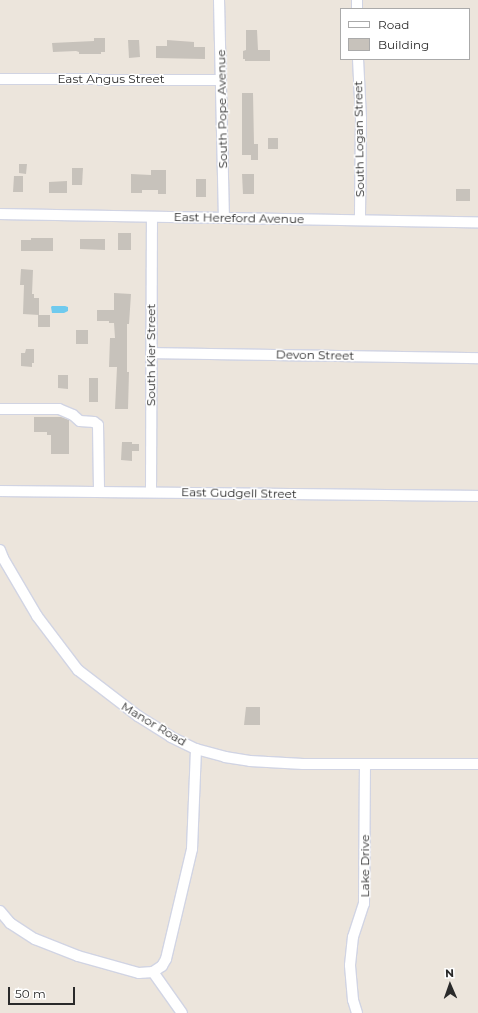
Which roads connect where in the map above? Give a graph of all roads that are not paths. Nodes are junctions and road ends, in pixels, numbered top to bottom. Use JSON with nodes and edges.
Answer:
{"nodes":[{"id":1,"x":219,"y":0,"type":"edge"},
{"id":2,"x":358,"y":60,"type":"edge"},
{"id":3,"x":0,"y":79,"type":"edge"},
{"id":4,"x":221,"y":80,"type":"junction"},
{"id":5,"x":0,"y":214,"type":"edge"},
{"id":6,"x":152,"y":217,"type":"junction"},
{"id":7,"x":224,"y":217,"type":"junction"},
{"id":8,"x":360,"y":219,"type":"junction"},
{"id":9,"x":478,"y":222,"type":"edge"},
{"id":10,"x":151,"y":353,"type":"junction"},
{"id":11,"x":478,"y":358,"type":"edge"},
{"id":12,"x":0,"y":410,"type":"edge"},
{"id":13,"x":0,"y":491,"type":"edge"},
{"id":14,"x":99,"y":492,"type":"junction"},
{"id":15,"x":151,"y":492,"type":"junction"},
{"id":16,"x":478,"y":496,"type":"edge"},
{"id":17,"x":1,"y":557,"type":"edge"},
{"id":18,"x":196,"y":749,"type":"junction"},
{"id":19,"x":365,"y":764,"type":"junction"},
{"id":20,"x":478,"y":764,"type":"edge"},
{"id":21,"x":0,"y":912,"type":"edge"},
{"id":22,"x":153,"y":972,"type":"junction"},
{"id":23,"x":182,"y":1013,"type":"edge"},
{"id":24,"x":357,"y":1013,"type":"edge"}],
"edges":[{"from":1,"to":4,"type":"street","name":"South Pope Avenue"},
{"from":2,"to":8,"type":"street","name":"South Logan Street"},
{"from":3,"to":4,"type":"street","name":"East Angus Street"},
{"from":4,"to":7,"type":"street","name":"South Pope Avenue"},
{"from":5,"to":6,"type":"street","name":"East Hereford Avenue"},
{"from":6,"to":7,"type":"street","name":"East Hereford Avenue"},
{"from":6,"to":10,"type":"street","name":"South Kier Street"},
{"from":7,"to":8,"type":"street","name":"East Hereford Avenue"},
{"from":8,"to":9,"type":"street","name":"East Hereford Avenue"},
{"from":10,"to":11,"type":"street","name":"Devon Street"},
{"from":10,"to":15,"type":"street","name":"South Kier Street"},
{"from":12,"to":14,"type":"street"},
{"from":13,"to":14,"type":"street","name":"East Gudgell Street"},
{"from":14,"to":15,"type":"street","name":"East Gudgell Street"},
{"from":15,"to":16,"type":"street","name":"East Gudgell Street"},
{"from":17,"to":18,"type":"street","name":"Manor Road"},
{"from":18,"to":19,"type":"street","name":"Manor Road"},
{"from":18,"to":22,"type":"street"},
{"from":19,"to":20,"type":"street","name":"Manor Road"},
{"from":19,"to":24,"type":"street","name":"Lake Drive"},
{"from":21,"to":22,"type":"street"},
{"from":22,"to":23,"type":"street"}]}
